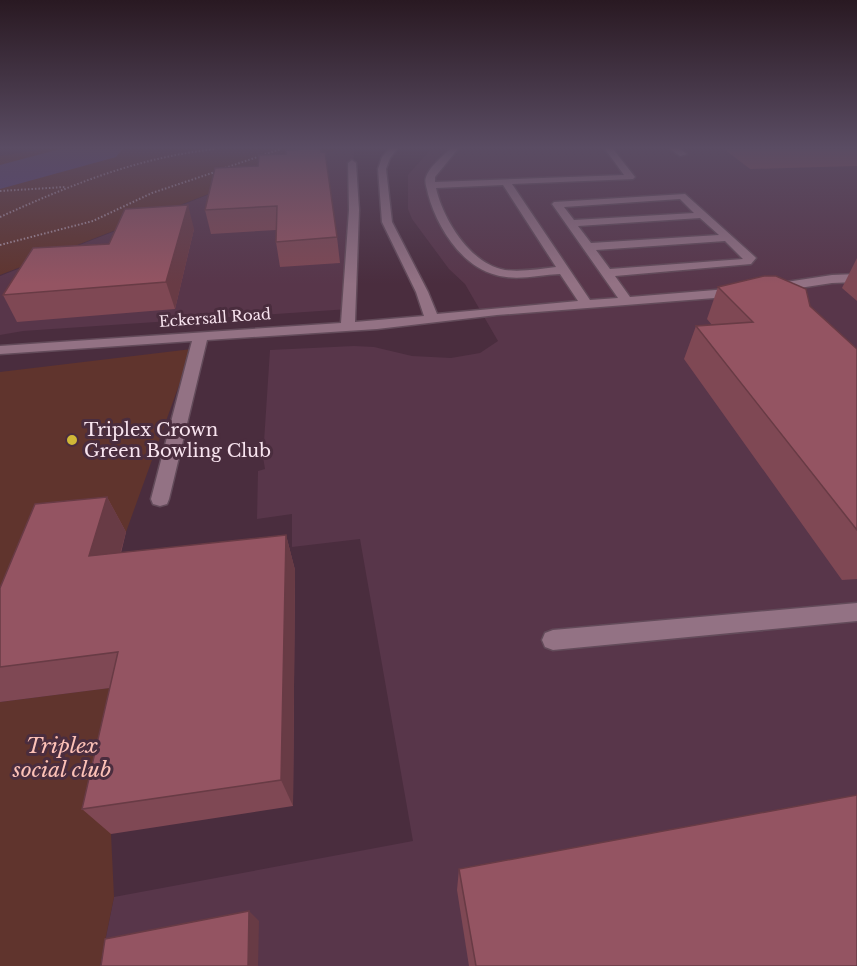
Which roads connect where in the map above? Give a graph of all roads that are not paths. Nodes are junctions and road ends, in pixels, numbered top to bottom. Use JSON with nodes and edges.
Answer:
{"nodes":[{"id":1,"x":353,"y":194,"type":"edge"},
{"id":2,"x":384,"y":194,"type":"edge"},
{"id":3,"x":433,"y":194,"type":"edge"},
{"id":4,"x":514,"y":194,"type":"edge"},
{"id":5,"x":704,"y":214,"type":"junction"},
{"id":6,"x":570,"y":222,"type":"junction"},
{"id":7,"x":729,"y":238,"type":"junction"},
{"id":8,"x":587,"y":247,"type":"junction"},
{"id":9,"x":564,"y":270,"type":"junction"},
{"id":10,"x":606,"y":273,"type":"junction"},
{"id":11,"x":857,"y":278,"type":"edge"},
{"id":12,"x":627,"y":301,"type":"junction"},
{"id":13,"x":586,"y":304,"type":"junction"},
{"id":14,"x":432,"y":319,"type":"junction"},
{"id":15,"x":348,"y":326,"type":"junction"},
{"id":16,"x":201,"y":336,"type":"junction"},
{"id":17,"x":0,"y":350,"type":"edge"},
{"id":18,"x":160,"y":499,"type":"dead end"},
{"id":19,"x":857,"y":612,"type":"edge"},
{"id":20,"x":553,"y":640,"type":"dead end"}],
"edges":[{"from":1,"to":15,"type":"street"},
{"from":2,"to":14,"type":"street"},
{"from":3,"to":9,"type":"street"},
{"from":4,"to":9,"type":"street"},
{"from":5,"to":6,"type":"street"},
{"from":5,"to":6,"type":"street"},
{"from":5,"to":7,"type":"street"},
{"from":6,"to":8,"type":"street"},
{"from":7,"to":8,"type":"street"},
{"from":7,"to":10,"type":"street"},
{"from":8,"to":10,"type":"street"},
{"from":9,"to":13,"type":"street"},
{"from":10,"to":12,"type":"street"},
{"from":11,"to":12,"type":"street","name":"Eckersall Road"},
{"from":12,"to":13,"type":"street","name":"Eckersall Road"},
{"from":13,"to":14,"type":"street","name":"Eckersall Road"},
{"from":14,"to":15,"type":"street","name":"Eckersall Road"},
{"from":15,"to":16,"type":"street","name":"Eckersall Road"},
{"from":16,"to":17,"type":"street","name":"Eckersall Road"},
{"from":16,"to":18,"type":"street"},
{"from":19,"to":20,"type":"street"}]}
